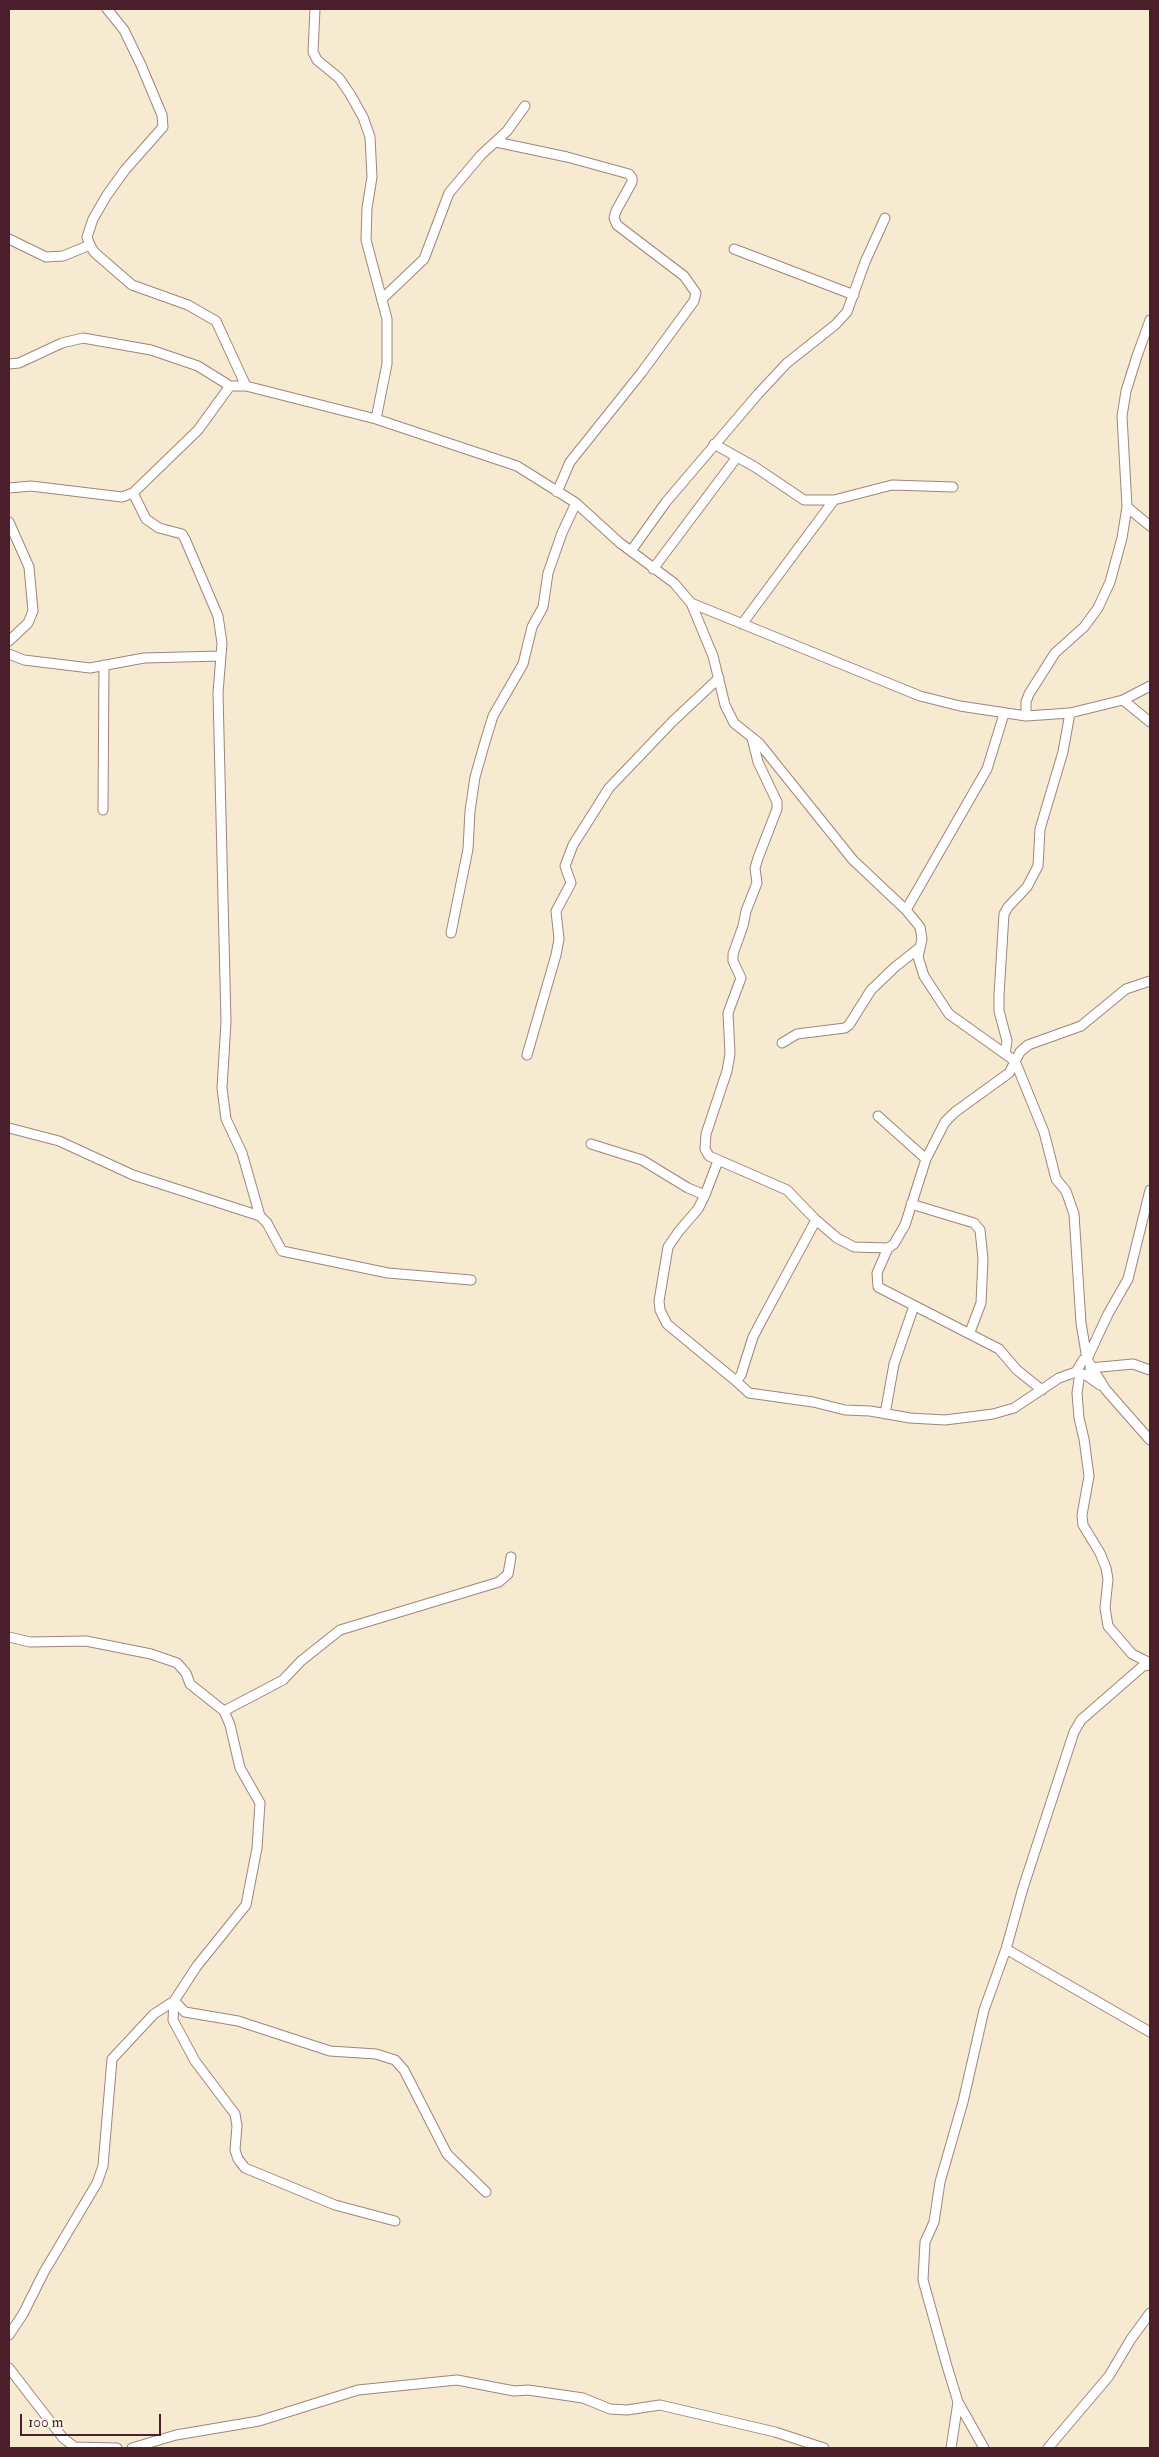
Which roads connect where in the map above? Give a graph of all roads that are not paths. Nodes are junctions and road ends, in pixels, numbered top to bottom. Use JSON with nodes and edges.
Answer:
{"nodes":[{"id":1,"x":107,"y":9,"type":"edge"},
{"id":2,"x":315,"y":9,"type":"edge"},
{"id":3,"x":525,"y":106,"type":"dead end"},
{"id":4,"x":496,"y":142,"type":"junction"},
{"id":5,"x":885,"y":218,"type":"dead end"},
{"id":6,"x":9,"y":239,"type":"edge"},
{"id":7,"x":90,"y":245,"type":"junction"},
{"id":8,"x":734,"y":249,"type":"dead end"},
{"id":9,"x":854,"y":294,"type":"junction"},
{"id":10,"x":383,"y":298,"type":"junction"},
{"id":11,"x":1150,"y":320,"type":"edge"},
{"id":12,"x":9,"y":364,"type":"edge"},
{"id":13,"x":230,"y":386,"type":"junction"},
{"id":14,"x":246,"y":386,"type":"junction"},
{"id":15,"x":376,"y":419,"type":"junction"},
{"id":16,"x":714,"y":444,"type":"junction"},
{"id":17,"x":737,"y":458,"type":"junction"},
{"id":18,"x":953,"y":487,"type":"dead end"},
{"id":19,"x":9,"y":488,"type":"edge"},
{"id":20,"x":557,"y":492,"type":"junction"},
{"id":21,"x":133,"y":493,"type":"junction"},
{"id":22,"x":834,"y":500,"type":"junction"},
{"id":23,"x":576,"y":503,"type":"junction"},
{"id":24,"x":1127,"y":507,"type":"junction"},
{"id":25,"x":9,"y":522,"type":"edge"},
{"id":26,"x":1150,"y":526,"type":"edge"},
{"id":27,"x":631,"y":551,"type":"junction"},
{"id":28,"x":653,"y":569,"type":"junction"},
{"id":29,"x":690,"y":603,"type":"junction"},
{"id":30,"x":742,"y":624,"type":"junction"},
{"id":31,"x":9,"y":641,"type":"edge"},
{"id":32,"x":9,"y":654,"type":"edge"},
{"id":33,"x":221,"y":656,"type":"junction"},
{"id":34,"x":104,"y":665,"type":"junction"},
{"id":35,"x":719,"y":678,"type":"junction"},
{"id":36,"x":1150,"y":686,"type":"edge"},
{"id":37,"x":1123,"y":700,"type":"junction"},
{"id":38,"x":1070,"y":713,"type":"junction"},
{"id":39,"x":1004,"y":714,"type":"junction"},
{"id":40,"x":1026,"y":716,"type":"junction"},
{"id":41,"x":1150,"y":722,"type":"edge"},
{"id":42,"x":752,"y":738,"type":"junction"},
{"id":43,"x":103,"y":810,"type":"dead end"},
{"id":44,"x":906,"y":910,"type":"junction"},
{"id":45,"x":451,"y":934,"type":"dead end"},
{"id":46,"x":919,"y":948,"type":"junction"},
{"id":47,"x":1150,"y":981,"type":"edge"},
{"id":48,"x":782,"y":1043,"type":"dead end"},
{"id":49,"x":1005,"y":1054,"type":"junction"},
{"id":50,"x":526,"y":1055,"type":"dead end"},
{"id":51,"x":1015,"y":1061,"type":"junction"},
{"id":52,"x":878,"y":1116,"type":"dead end"},
{"id":53,"x":9,"y":1128,"type":"edge"},
{"id":54,"x":591,"y":1144,"type":"dead end"},
{"id":55,"x":926,"y":1159,"type":"junction"},
{"id":56,"x":718,"y":1161,"type":"junction"},
{"id":57,"x":1150,"y":1190,"type":"edge"},
{"id":58,"x":705,"y":1195,"type":"junction"},
{"id":59,"x":911,"y":1204,"type":"junction"},
{"id":60,"x":260,"y":1216,"type":"junction"},
{"id":61,"x":816,"y":1220,"type":"junction"},
{"id":62,"x":888,"y":1248,"type":"junction"},
{"id":63,"x":471,"y":1280,"type":"dead end"},
{"id":64,"x":914,"y":1306,"type":"junction"},
{"id":65,"x":970,"y":1332,"type":"junction"},
{"id":66,"x":1089,"y":1364,"type":"junction"},
{"id":67,"x":1150,"y":1370,"type":"edge"},
{"id":68,"x":1078,"y":1372,"type":"junction"},
{"id":69,"x":736,"y":1381,"type":"junction"},
{"id":70,"x":1042,"y":1390,"type":"junction"},
{"id":71,"x":1106,"y":1390,"type":"junction"},
{"id":72,"x":886,"y":1414,"type":"junction"},
{"id":73,"x":1150,"y":1440,"type":"edge"},
{"id":74,"x":511,"y":1557,"type":"dead end"},
{"id":75,"x":9,"y":1637,"type":"edge"},
{"id":76,"x":1150,"y":1664,"type":"edge"},
{"id":77,"x":224,"y":1711,"type":"junction"},
{"id":78,"x":1006,"y":1949,"type":"junction"},
{"id":79,"x":174,"y":2001,"type":"junction"},
{"id":80,"x":1150,"y":2032,"type":"edge"},
{"id":81,"x":486,"y":2192,"type":"dead end"},
{"id":82,"x":395,"y":2221,"type":"dead end"},
{"id":83,"x":1150,"y":2313,"type":"edge"},
{"id":84,"x":9,"y":2334,"type":"edge"},
{"id":85,"x":9,"y":2368,"type":"edge"},
{"id":86,"x":958,"y":2402,"type":"junction"},
{"id":87,"x":76,"y":2448,"type":"edge"},
{"id":88,"x":117,"y":2448,"type":"edge"},
{"id":89,"x":132,"y":2448,"type":"edge"},
{"id":90,"x":824,"y":2448,"type":"edge"},
{"id":91,"x":952,"y":2448,"type":"edge"},
{"id":92,"x":984,"y":2448,"type":"edge"},
{"id":93,"x":1048,"y":2448,"type":"edge"}],
"edges":[{"from":1,"to":7,"type":"street"},
{"from":2,"to":10,"type":"street"},
{"from":3,"to":4,"type":"street"},
{"from":4,"to":10,"type":"street"},
{"from":4,"to":20,"type":"street"},
{"from":5,"to":9,"type":"street"},
{"from":6,"to":7,"type":"street"},
{"from":7,"to":14,"type":"street"},
{"from":8,"to":9,"type":"street"},
{"from":9,"to":16,"type":"street"},
{"from":10,"to":15,"type":"street"},
{"from":11,"to":24,"type":"street"},
{"from":12,"to":13,"type":"street"},
{"from":13,"to":14,"type":"street"},
{"from":13,"to":21,"type":"street"},
{"from":14,"to":15,"type":"street"},
{"from":15,"to":20,"type":"street"},
{"from":16,"to":17,"type":"street"},
{"from":16,"to":27,"type":"street"},
{"from":17,"to":22,"type":"street"},
{"from":17,"to":28,"type":"street"},
{"from":18,"to":22,"type":"street"},
{"from":19,"to":21,"type":"street"},
{"from":20,"to":23,"type":"street"},
{"from":21,"to":33,"type":"street"},
{"from":22,"to":30,"type":"street"},
{"from":23,"to":27,"type":"street"},
{"from":23,"to":45,"type":"street"},
{"from":24,"to":26,"type":"street"},
{"from":24,"to":40,"type":"street"},
{"from":25,"to":31,"type":"street"},
{"from":27,"to":28,"type":"street"},
{"from":28,"to":29,"type":"street"},
{"from":29,"to":30,"type":"street"},
{"from":29,"to":35,"type":"street"},
{"from":30,"to":39,"type":"street"},
{"from":32,"to":34,"type":"street"},
{"from":33,"to":34,"type":"street"},
{"from":33,"to":60,"type":"street"},
{"from":34,"to":43,"type":"street"},
{"from":35,"to":42,"type":"street"},
{"from":35,"to":50,"type":"street"},
{"from":36,"to":37,"type":"street"},
{"from":37,"to":38,"type":"street"},
{"from":37,"to":41,"type":"street"},
{"from":38,"to":40,"type":"street"},
{"from":38,"to":49,"type":"street"},
{"from":39,"to":40,"type":"street"},
{"from":39,"to":44,"type":"street"},
{"from":42,"to":44,"type":"street"},
{"from":42,"to":56,"type":"street"},
{"from":44,"to":46,"type":"street"},
{"from":46,"to":48,"type":"street"},
{"from":46,"to":49,"type":"street"},
{"from":47,"to":51,"type":"street"},
{"from":49,"to":51,"type":"street"},
{"from":51,"to":55,"type":"street"},
{"from":51,"to":66,"type":"street"},
{"from":52,"to":55,"type":"street"},
{"from":53,"to":60,"type":"street"},
{"from":54,"to":58,"type":"street"},
{"from":55,"to":59,"type":"street"},
{"from":56,"to":58,"type":"street"},
{"from":56,"to":61,"type":"street"},
{"from":57,"to":66,"type":"street"},
{"from":58,"to":69,"type":"street"},
{"from":59,"to":62,"type":"street"},
{"from":59,"to":65,"type":"street"},
{"from":60,"to":63,"type":"street"},
{"from":61,"to":62,"type":"street"},
{"from":61,"to":69,"type":"street"},
{"from":62,"to":64,"type":"street"},
{"from":64,"to":65,"type":"street"},
{"from":64,"to":72,"type":"street"},
{"from":65,"to":70,"type":"street"},
{"from":66,"to":67,"type":"street"},
{"from":66,"to":68,"type":"street"},
{"from":66,"to":71,"type":"street"},
{"from":68,"to":70,"type":"street"},
{"from":68,"to":71,"type":"street"},
{"from":68,"to":76,"type":"street"},
{"from":69,"to":72,"type":"street"},
{"from":70,"to":72,"type":"street"},
{"from":71,"to":73,"type":"street"},
{"from":74,"to":77,"type":"street"},
{"from":75,"to":77,"type":"street"},
{"from":76,"to":78,"type":"street"},
{"from":77,"to":79,"type":"street"},
{"from":78,"to":80,"type":"street"},
{"from":78,"to":86,"type":"street"},
{"from":79,"to":81,"type":"street"},
{"from":79,"to":82,"type":"street"},
{"from":79,"to":84,"type":"street"},
{"from":83,"to":93,"type":"street"},
{"from":85,"to":87,"type":"street"},
{"from":86,"to":91,"type":"street"},
{"from":86,"to":92,"type":"street"},
{"from":87,"to":88,"type":"street"},
{"from":89,"to":90,"type":"street"}]}
